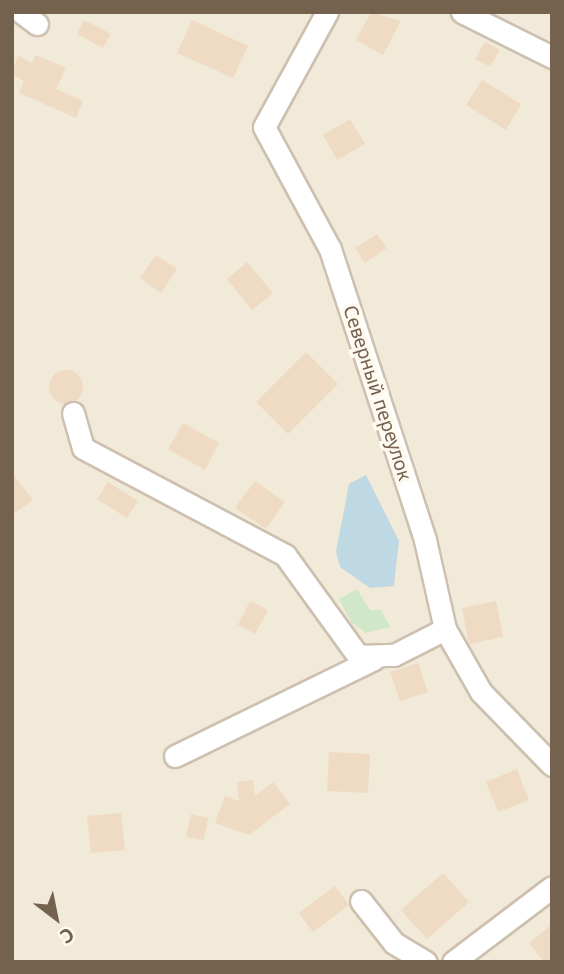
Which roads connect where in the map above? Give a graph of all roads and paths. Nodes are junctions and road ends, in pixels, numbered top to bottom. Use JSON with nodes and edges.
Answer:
{"nodes":[{"id":1,"x":327,"y":12,"type":"edge"},
{"id":2,"x":461,"y":12,"type":"edge"},
{"id":3,"x":552,"y":57,"type":"edge"},
{"id":4,"x":74,"y":413,"type":"dead end"},
{"id":5,"x":445,"y":629,"type":"junction"},
{"id":6,"x":374,"y":659,"type":"junction"},
{"id":7,"x":175,"y":756,"type":"dead end"},
{"id":8,"x":552,"y":765,"type":"edge"},
{"id":9,"x":552,"y":887,"type":"edge"},
{"id":10,"x":361,"y":901,"type":"dead end"},
{"id":11,"x":426,"y":962,"type":"edge"},
{"id":12,"x":453,"y":962,"type":"edge"}],
"edges":[{"from":1,"to":5,"type":"street","name":"Северный переулок"},
{"from":2,"to":3,"type":"street"},
{"from":4,"to":6,"type":"street"},
{"from":5,"to":6,"type":"street"},
{"from":5,"to":8,"type":"street","name":"Северный переулок"},
{"from":6,"to":7,"type":"street"},
{"from":9,"to":12,"type":"street"},
{"from":10,"to":11,"type":"street"}]}
